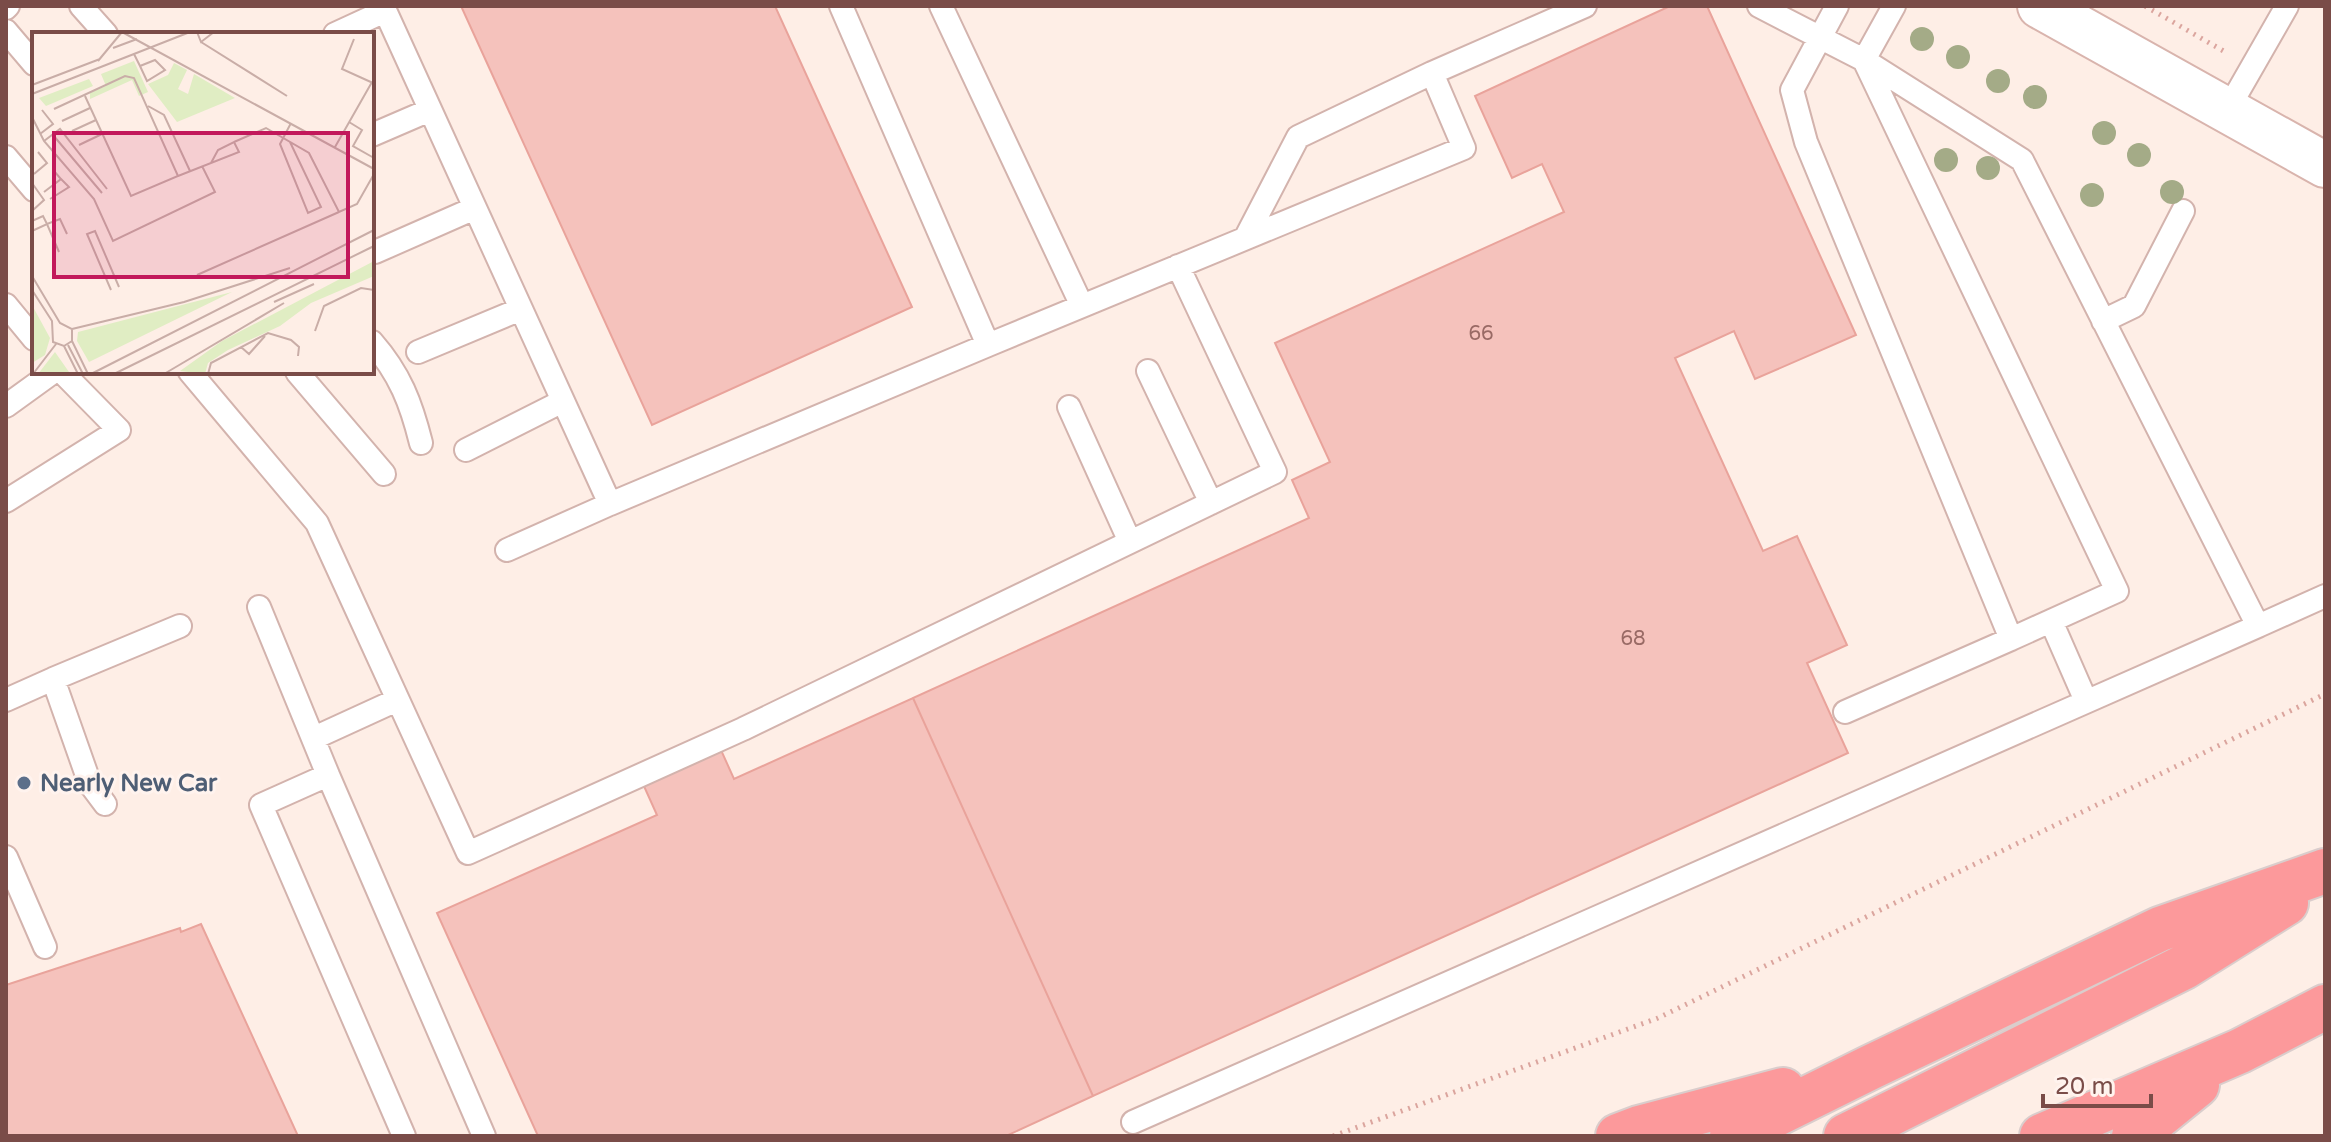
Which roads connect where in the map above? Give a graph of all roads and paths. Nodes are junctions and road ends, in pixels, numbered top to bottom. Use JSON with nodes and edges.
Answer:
{"nodes":[{"id":1,"x":81,"y":6,"type":"edge"},
{"id":2,"x":841,"y":6,"type":"edge"},
{"id":3,"x":941,"y":6,"type":"edge"},
{"id":4,"x":1585,"y":6,"type":"edge"},
{"id":5,"x":1759,"y":6,"type":"edge"},
{"id":6,"x":1837,"y":6,"type":"edge"},
{"id":7,"x":1894,"y":6,"type":"edge"},
{"id":8,"x":2040,"y":6,"type":"edge"},
{"id":9,"x":2145,"y":6,"type":"edge"},
{"id":10,"x":2287,"y":6,"type":"edge"},
{"id":11,"x":384,"y":9,"type":"edge"},
{"id":12,"x":6,"y":31,"type":"edge"},
{"id":13,"x":104,"y":32,"type":"edge"},
{"id":14,"x":339,"y":32,"type":"edge"},
{"id":15,"x":1819,"y":39,"type":"junction"},
{"id":16,"x":1864,"y":60,"type":"junction"},
{"id":17,"x":32,"y":62,"type":"edge"},
{"id":18,"x":2252,"y":67,"type":"junction"},
{"id":19,"x":1432,"y":73,"type":"junction"},
{"id":20,"x":2228,"y":109,"type":"junction"},
{"id":21,"x":430,"y":110,"type":"junction"},
{"id":22,"x":374,"y":134,"type":"edge"},
{"id":23,"x":6,"y":157,"type":"edge"},
{"id":24,"x":2325,"y":165,"type":"edge"},
{"id":25,"x":32,"y":188,"type":"edge"},
{"id":26,"x":475,"y":208,"type":"junction"},
{"id":27,"x":2183,"y":211,"type":"dead end"},
{"id":28,"x":1246,"y":237,"type":"junction"},
{"id":29,"x":375,"y":252,"type":"dead end"},
{"id":30,"x":1178,"y":266,"type":"junction"},
{"id":31,"x":6,"y":305,"type":"edge"},
{"id":32,"x":1082,"y":306,"type":"junction"},
{"id":33,"x":521,"y":309,"type":"junction"},
{"id":34,"x":2103,"y":321,"type":"junction"},
{"id":35,"x":32,"y":337,"type":"edge"},
{"id":36,"x":374,"y":344,"type":"edge"},
{"id":37,"x":988,"y":345,"type":"junction"},
{"id":38,"x":418,"y":352,"type":"dead end"},
{"id":39,"x":1148,"y":371,"type":"dead end"},
{"id":40,"x":50,"y":374,"type":"edge"},
{"id":41,"x":64,"y":374,"type":"edge"},
{"id":42,"x":192,"y":374,"type":"edge"},
{"id":43,"x":299,"y":374,"type":"edge"},
{"id":44,"x":563,"y":401,"type":"junction"},
{"id":45,"x":6,"y":406,"type":"edge"},
{"id":46,"x":1069,"y":407,"type":"dead end"},
{"id":47,"x":421,"y":443,"type":"dead end"},
{"id":48,"x":466,"y":450,"type":"dead end"},
{"id":49,"x":384,"y":474,"type":"dead end"},
{"id":50,"x":6,"y":501,"type":"edge"},
{"id":51,"x":1211,"y":503,"type":"junction"},
{"id":52,"x":610,"y":504,"type":"junction"},
{"id":53,"x":1130,"y":542,"type":"junction"},
{"id":54,"x":507,"y":550,"type":"dead end"},
{"id":55,"x":2325,"y":596,"type":"edge"},
{"id":56,"x":259,"y":607,"type":"dead end"},
{"id":57,"x":2051,"y":621,"type":"junction"},
{"id":58,"x":180,"y":626,"type":"dead end"},
{"id":59,"x":2258,"y":626,"type":"junction"},
{"id":60,"x":2011,"y":639,"type":"junction"},
{"id":61,"x":53,"y":679,"type":"junction"},
{"id":62,"x":2325,"y":694,"type":"edge"},
{"id":63,"x":6,"y":700,"type":"edge"},
{"id":64,"x":397,"y":700,"type":"junction"},
{"id":65,"x":2086,"y":701,"type":"junction"},
{"id":66,"x":1845,"y":712,"type":"dead end"},
{"id":67,"x":314,"y":738,"type":"junction"},
{"id":68,"x":328,"y":775,"type":"junction"},
{"id":69,"x":105,"y":804,"type":"dead end"},
{"id":70,"x":8,"y":866,"type":"edge"},
{"id":71,"x":2325,"y":871,"type":"edge"},
{"id":72,"x":2325,"y":879,"type":"edge"},
{"id":73,"x":45,"y":947,"type":"dead end"},
{"id":74,"x":2325,"y":1007,"type":"edge"},
{"id":75,"x":2240,"y":1051,"type":"junction"},
{"id":76,"x":1871,"y":1067,"type":"junction"},
{"id":77,"x":1133,"y":1122,"type":"dead end"},
{"id":78,"x":404,"y":1136,"type":"edge"},
{"id":79,"x":484,"y":1136,"type":"edge"},
{"id":80,"x":1333,"y":1136,"type":"edge"},
{"id":81,"x":1618,"y":1136,"type":"edge"},
{"id":82,"x":1732,"y":1136,"type":"edge"},
{"id":83,"x":1846,"y":1136,"type":"edge"},
{"id":84,"x":2042,"y":1136,"type":"edge"},
{"id":85,"x":2134,"y":1136,"type":"edge"}],
"edges":[{"from":1,"to":13,"type":"lane"},
{"from":2,"to":37,"type":"lane"},
{"from":3,"to":32,"type":"lane"},
{"from":4,"to":19,"type":"lane"},
{"from":5,"to":15,"type":"lane"},
{"from":6,"to":15,"type":"lane"},
{"from":7,"to":16,"type":"lane"},
{"from":8,"to":20,"type":"street"},
{"from":9,"to":18,"type":"path"},
{"from":10,"to":18,"type":"lane"},
{"from":11,"to":14,"type":"lane"},
{"from":11,"to":21,"type":"lane"},
{"from":12,"to":17,"type":"lane"},
{"from":15,"to":16,"type":"lane"},
{"from":15,"to":60,"type":"lane"},
{"from":16,"to":34,"type":"lane"},
{"from":16,"to":57,"type":"lane"},
{"from":18,"to":20,"type":"lane"},
{"from":19,"to":28,"type":"lane"},
{"from":19,"to":28,"type":"lane"},
{"from":20,"to":24,"type":"street"},
{"from":21,"to":22,"type":"lane"},
{"from":21,"to":26,"type":"lane"},
{"from":23,"to":25,"type":"lane"},
{"from":26,"to":29,"type":"lane"},
{"from":26,"to":33,"type":"lane"},
{"from":27,"to":34,"type":"lane"},
{"from":28,"to":30,"type":"lane"},
{"from":30,"to":32,"type":"lane"},
{"from":30,"to":51,"type":"lane"},
{"from":31,"to":35,"type":"lane"},
{"from":32,"to":37,"type":"lane"},
{"from":33,"to":38,"type":"lane"},
{"from":33,"to":44,"type":"lane"},
{"from":34,"to":59,"type":"lane"},
{"from":36,"to":47,"type":"lane"},
{"from":37,"to":52,"type":"lane"},
{"from":39,"to":51,"type":"lane"},
{"from":40,"to":45,"type":"lane"},
{"from":41,"to":50,"type":"lane"},
{"from":42,"to":64,"type":"lane"},
{"from":43,"to":49,"type":"lane"},
{"from":44,"to":48,"type":"lane"},
{"from":44,"to":52,"type":"lane"},
{"from":46,"to":53,"type":"lane"},
{"from":51,"to":53,"type":"lane"},
{"from":52,"to":54,"type":"lane"},
{"from":53,"to":64,"type":"lane"},
{"from":55,"to":59,"type":"lane"},
{"from":56,"to":67,"type":"lane"},
{"from":57,"to":60,"type":"lane"},
{"from":57,"to":65,"type":"lane"},
{"from":58,"to":61,"type":"lane"},
{"from":59,"to":65,"type":"lane"},
{"from":60,"to":66,"type":"lane"},
{"from":61,"to":63,"type":"lane"},
{"from":61,"to":69,"type":"lane"},
{"from":62,"to":80,"type":"path"},
{"from":64,"to":67,"type":"lane"},
{"from":65,"to":77,"type":"lane"},
{"from":67,"to":68,"type":"lane"},
{"from":68,"to":78,"type":"lane"},
{"from":68,"to":79,"type":"lane"},
{"from":70,"to":73,"type":"lane"},
{"from":71,"to":76,"type":"highway"},
{"from":72,"to":83,"type":"highway"},
{"from":74,"to":75,"type":"highway"},
{"from":75,"to":84,"type":"highway"},
{"from":75,"to":85,"type":"highway"},
{"from":76,"to":81,"type":"highway"},
{"from":76,"to":82,"type":"highway"}]}
